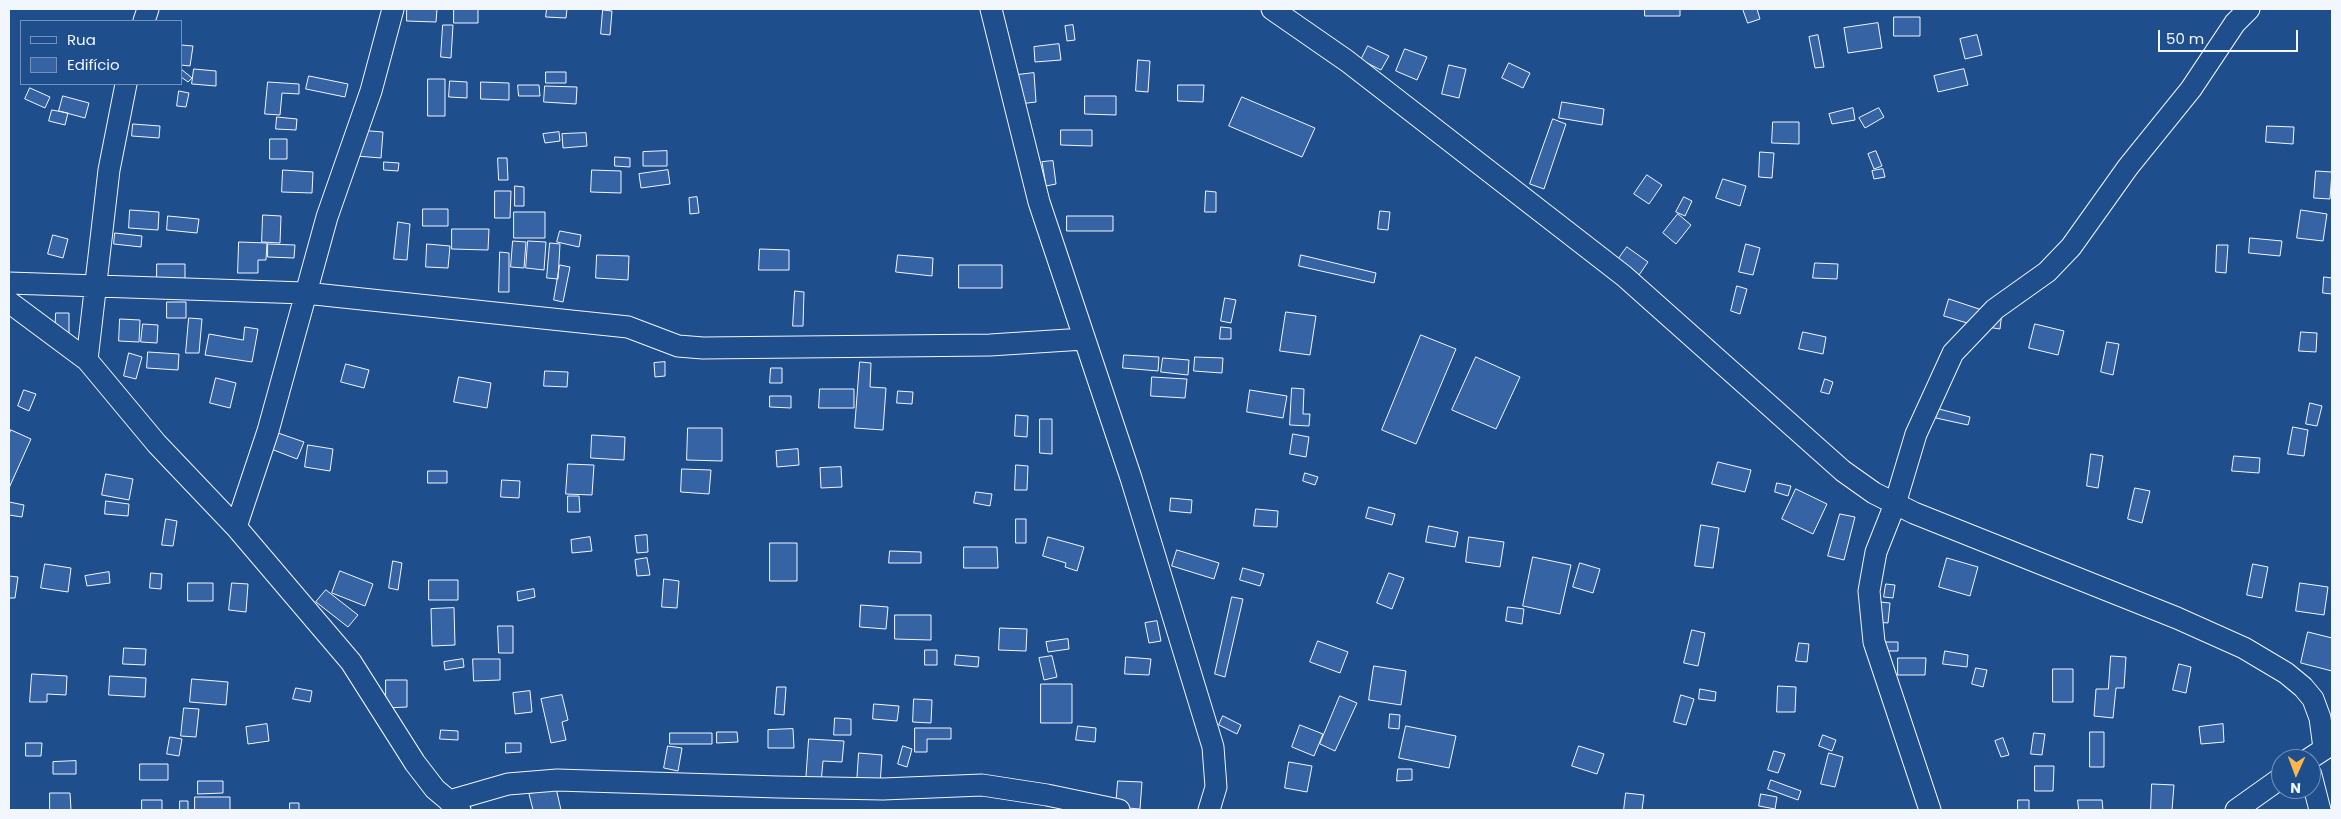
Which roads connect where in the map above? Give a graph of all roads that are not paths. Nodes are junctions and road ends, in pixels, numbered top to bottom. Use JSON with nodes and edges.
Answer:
{"nodes":[{"id":1,"x":393,"y":9,"type":"edge"},
{"id":2,"x":991,"y":9,"type":"edge"},
{"id":3,"x":1272,"y":9,"type":"edge"},
{"id":4,"x":2249,"y":9,"type":"edge"},
{"id":5,"x":126,"y":85,"type":"edge"},
{"id":6,"x":9,"y":282,"type":"edge"},
{"id":7,"x":95,"y":285,"type":"junction"},
{"id":8,"x":305,"y":293,"type":"junction"},
{"id":9,"x":9,"y":302,"type":"edge"},
{"id":10,"x":1084,"y":339,"type":"junction"},
{"id":11,"x":87,"y":360,"type":"junction"},
{"id":12,"x":1895,"y":504,"type":"junction"},
{"id":13,"x":236,"y":527,"type":"junction"},
{"id":14,"x":2322,"y":750,"type":"edge"},
{"id":15,"x":2271,"y":785,"type":"edge"},
{"id":16,"x":454,"y":805,"type":"edge"},
{"id":17,"x":1119,"y":810,"type":"edge"},
{"id":18,"x":1210,"y":810,"type":"edge"},
{"id":19,"x":1930,"y":810,"type":"edge"},
{"id":20,"x":2236,"y":810,"type":"edge"}],
"edges":[{"from":1,"to":8,"type":"street"},
{"from":2,"to":10,"type":"street"},
{"from":3,"to":12,"type":"street"},
{"from":4,"to":12,"type":"street"},
{"from":5,"to":7,"type":"street"},
{"from":6,"to":7,"type":"street"},
{"from":7,"to":8,"type":"street"},
{"from":7,"to":11,"type":"street"},
{"from":8,"to":10,"type":"street"},
{"from":8,"to":13,"type":"street"},
{"from":9,"to":11,"type":"street"},
{"from":10,"to":18,"type":"street"},
{"from":11,"to":13,"type":"street"},
{"from":12,"to":14,"type":"street"},
{"from":12,"to":19,"type":"street"},
{"from":13,"to":16,"type":"street"},
{"from":15,"to":20,"type":"street"},
{"from":16,"to":17,"type":"street"}]}
